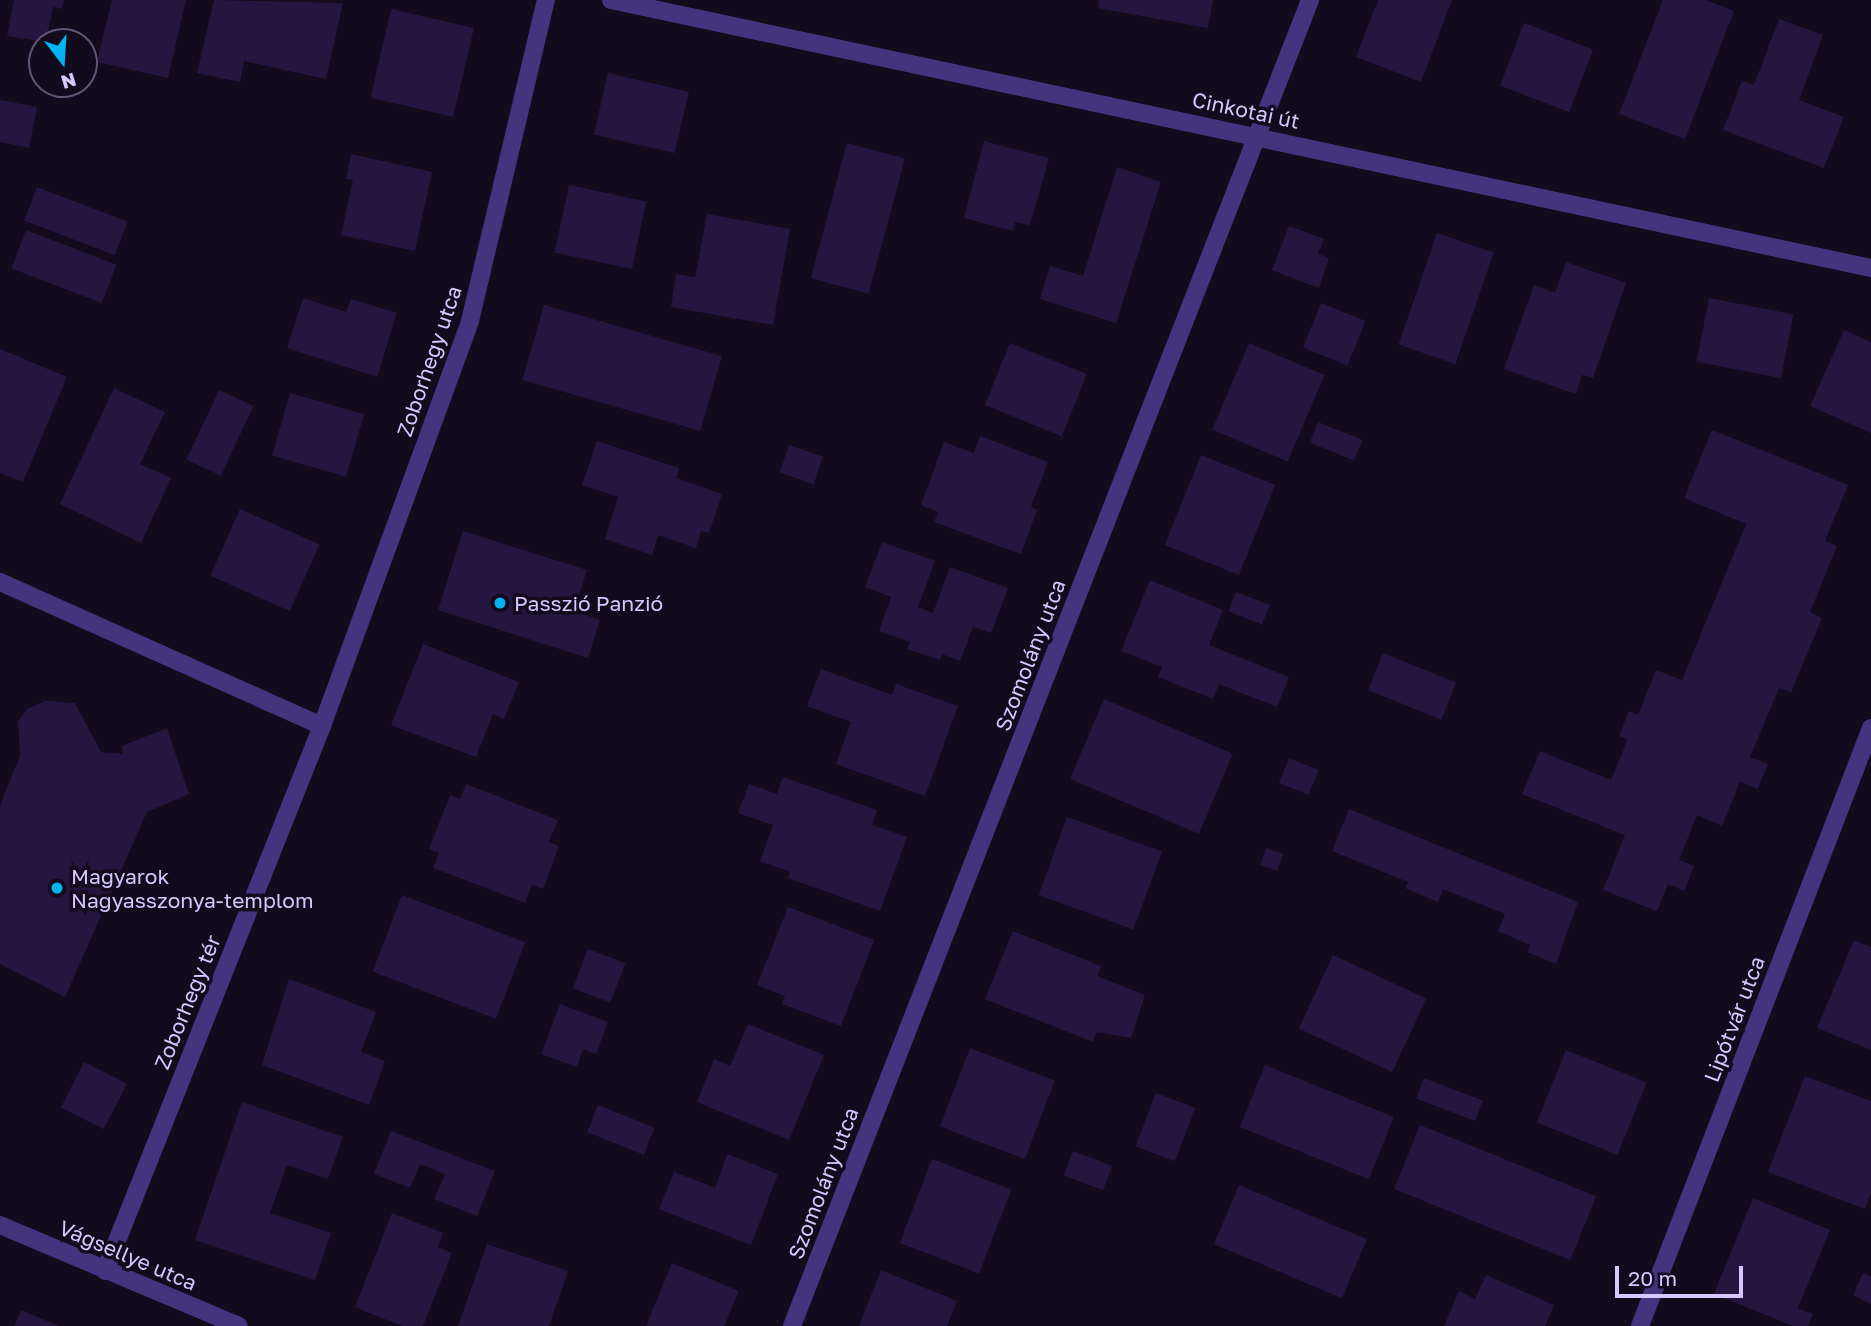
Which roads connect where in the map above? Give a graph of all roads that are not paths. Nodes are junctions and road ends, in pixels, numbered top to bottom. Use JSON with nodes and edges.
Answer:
{"nodes":[{"id":1,"x":546,"y":0,"type":"edge"},
{"id":2,"x":611,"y":0,"type":"edge"},
{"id":3,"x":1310,"y":0,"type":"edge"},
{"id":4,"x":1257,"y":135,"type":"junction"},
{"id":5,"x":1871,"y":268,"type":"edge"},
{"id":6,"x":0,"y":582,"type":"edge"},
{"id":7,"x":322,"y":726,"type":"junction"},
{"id":8,"x":1871,"y":728,"type":"edge"},
{"id":9,"x":0,"y":1226,"type":"edge"},
{"id":10,"x":105,"y":1272,"type":"junction"},
{"id":11,"x":239,"y":1326,"type":"edge"},
{"id":12,"x":792,"y":1326,"type":"edge"},
{"id":13,"x":1640,"y":1326,"type":"edge"}],
"edges":[{"from":1,"to":7,"type":"street","name":"Zoborhegy utca"},
{"from":2,"to":4,"type":"street","name":"Cinkotai út"},
{"from":3,"to":4,"type":"street","name":"Szomolány utca"},
{"from":4,"to":5,"type":"street","name":"Cinkotai út"},
{"from":4,"to":12,"type":"street","name":"Szomolány utca"},
{"from":6,"to":7,"type":"street"},
{"from":7,"to":10,"type":"street","name":"Zoborhegy tér"},
{"from":8,"to":13,"type":"street","name":"Lipótvár utca"},
{"from":9,"to":10,"type":"street","name":"Vágsellye utca"},
{"from":10,"to":11,"type":"street","name":"Vágsellye utca"}]}
